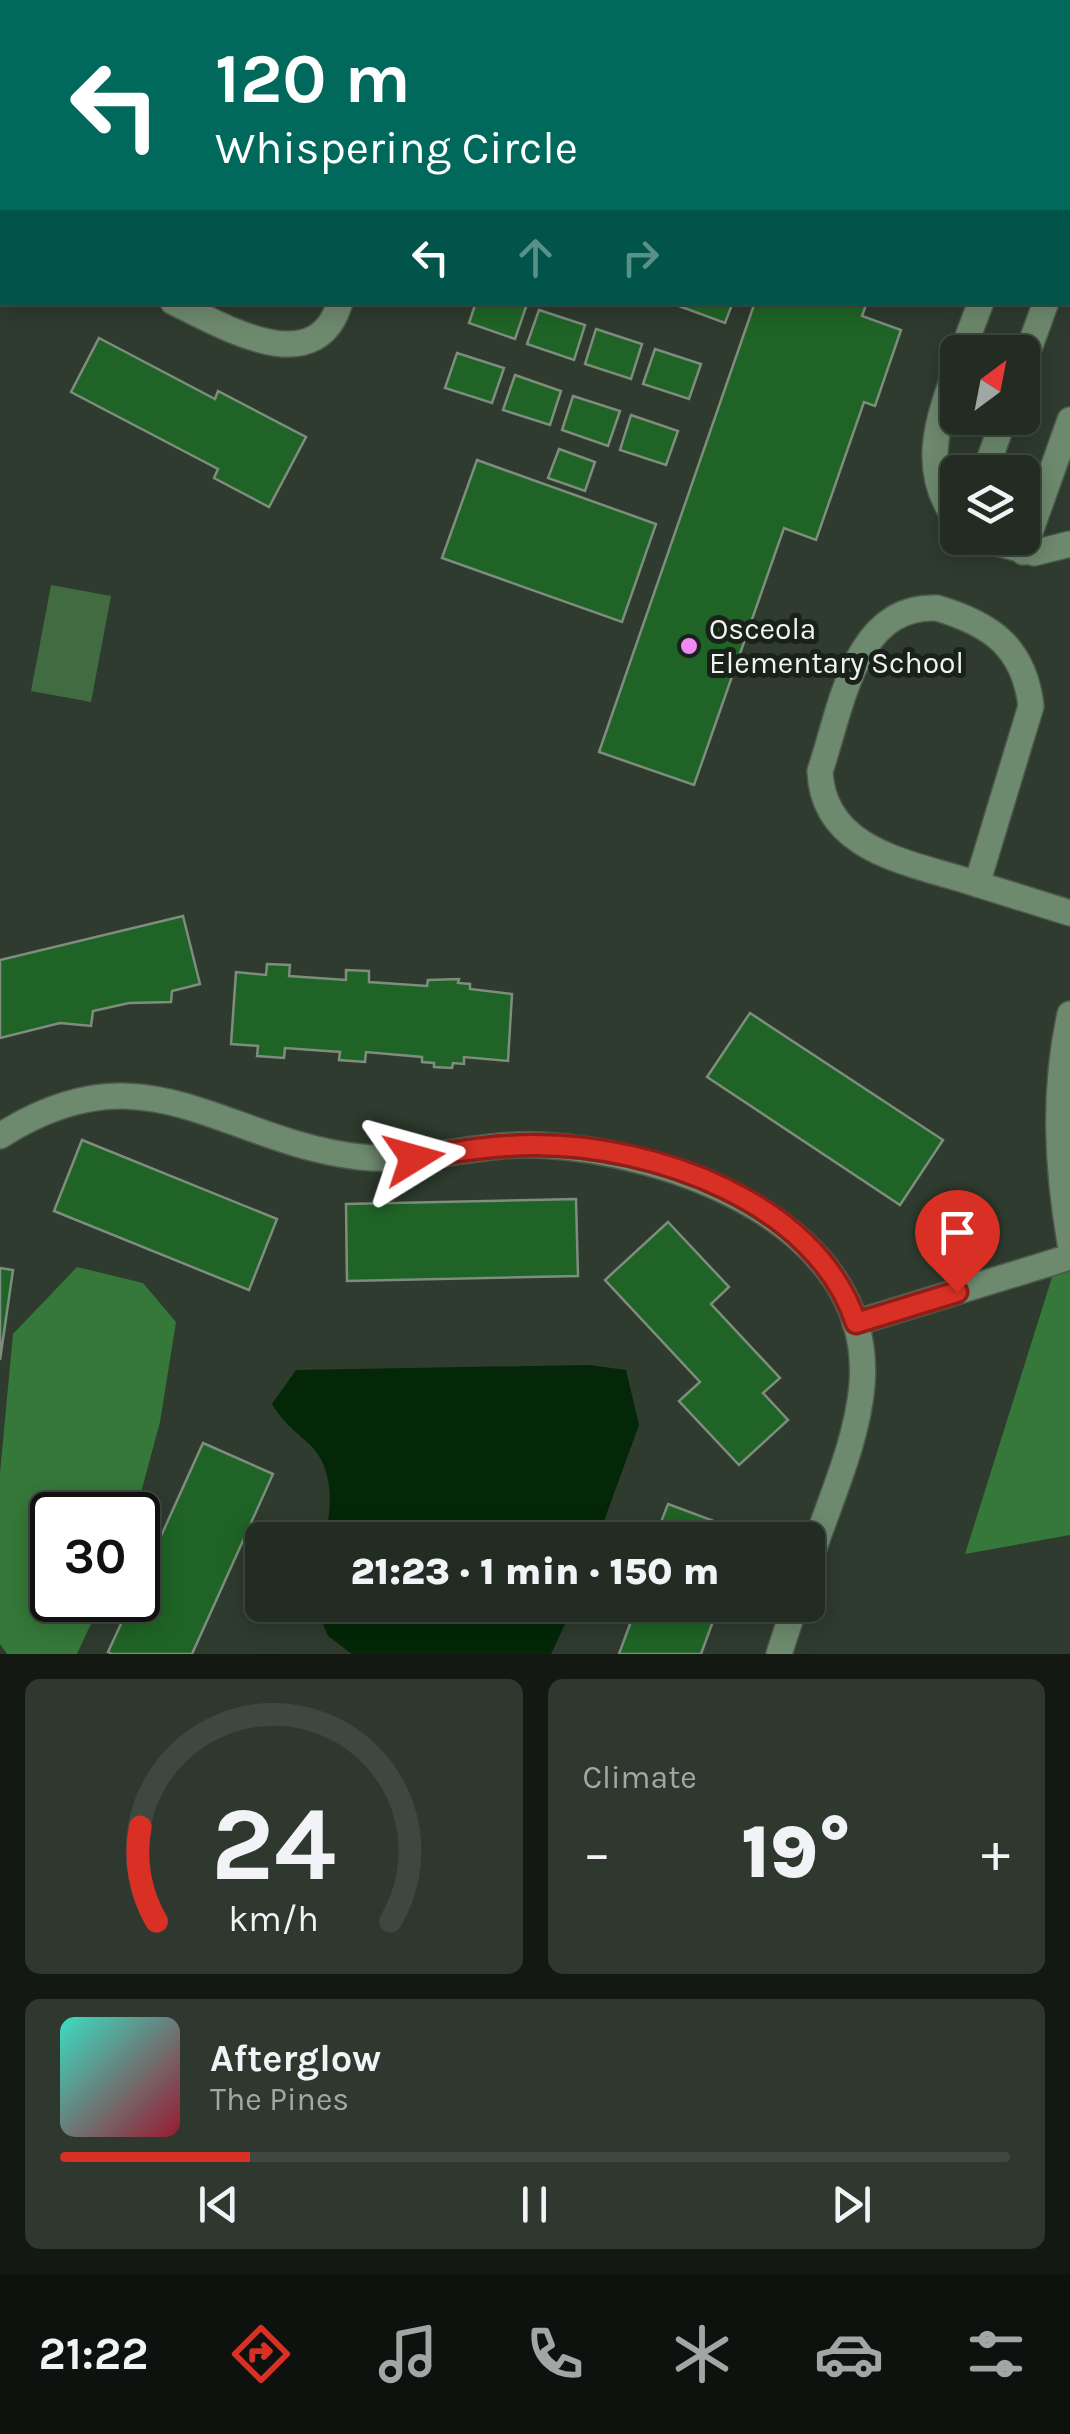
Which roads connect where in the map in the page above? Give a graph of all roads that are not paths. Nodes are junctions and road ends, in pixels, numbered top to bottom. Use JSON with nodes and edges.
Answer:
{"nodes":[{"id":1,"x":179,"y":305,"type":"edge"},
{"id":2,"x":339,"y":305,"type":"edge"},
{"id":3,"x":980,"y":305,"type":"edge"},
{"id":4,"x":1045,"y":305,"type":"edge"},
{"id":5,"x":968,"y":335,"type":"edge"},
{"id":6,"x":1034,"y":335,"type":"edge"},
{"id":7,"x":1070,"y":420,"type":"edge"},
{"id":8,"x":940,"y":424,"type":"edge"},
{"id":9,"x":940,"y":495,"type":"edge"},
{"id":10,"x":1040,"y":504,"type":"edge"},
{"id":11,"x":1070,"y":544,"type":"edge"},
{"id":12,"x":1040,"y":549,"type":"edge"},
{"id":13,"x":977,"y":884,"type":"junction"},
{"id":14,"x":1070,"y":913,"type":"edge"},
{"id":15,"x":1070,"y":1014,"type":"edge"},
{"id":16,"x":0,"y":1136,"type":"edge"},
{"id":17,"x":1070,"y":1243,"type":"edge"},
{"id":18,"x":1070,"y":1257,"type":"edge"},
{"id":19,"x":856,"y":1323,"type":"junction"},
{"id":20,"x":821,"y":1522,"type":"edge"},
{"id":21,"x":789,"y":1622,"type":"edge"},
{"id":22,"x":779,"y":1654,"type":"edge"}],
"edges":[{"from":1,"to":2,"type":"street"},
{"from":3,"to":5,"type":"street"},
{"from":4,"to":6,"type":"street"},
{"from":7,"to":10,"type":"street"},
{"from":8,"to":9,"type":"street"},
{"from":11,"to":12,"type":"street"},
{"from":13,"to":13,"type":"street"},
{"from":13,"to":14,"type":"street"},
{"from":15,"to":17,"type":"street"},
{"from":16,"to":19,"type":"street"},
{"from":18,"to":19,"type":"street"},
{"from":19,"to":20,"type":"street"},
{"from":21,"to":22,"type":"street"}]}
